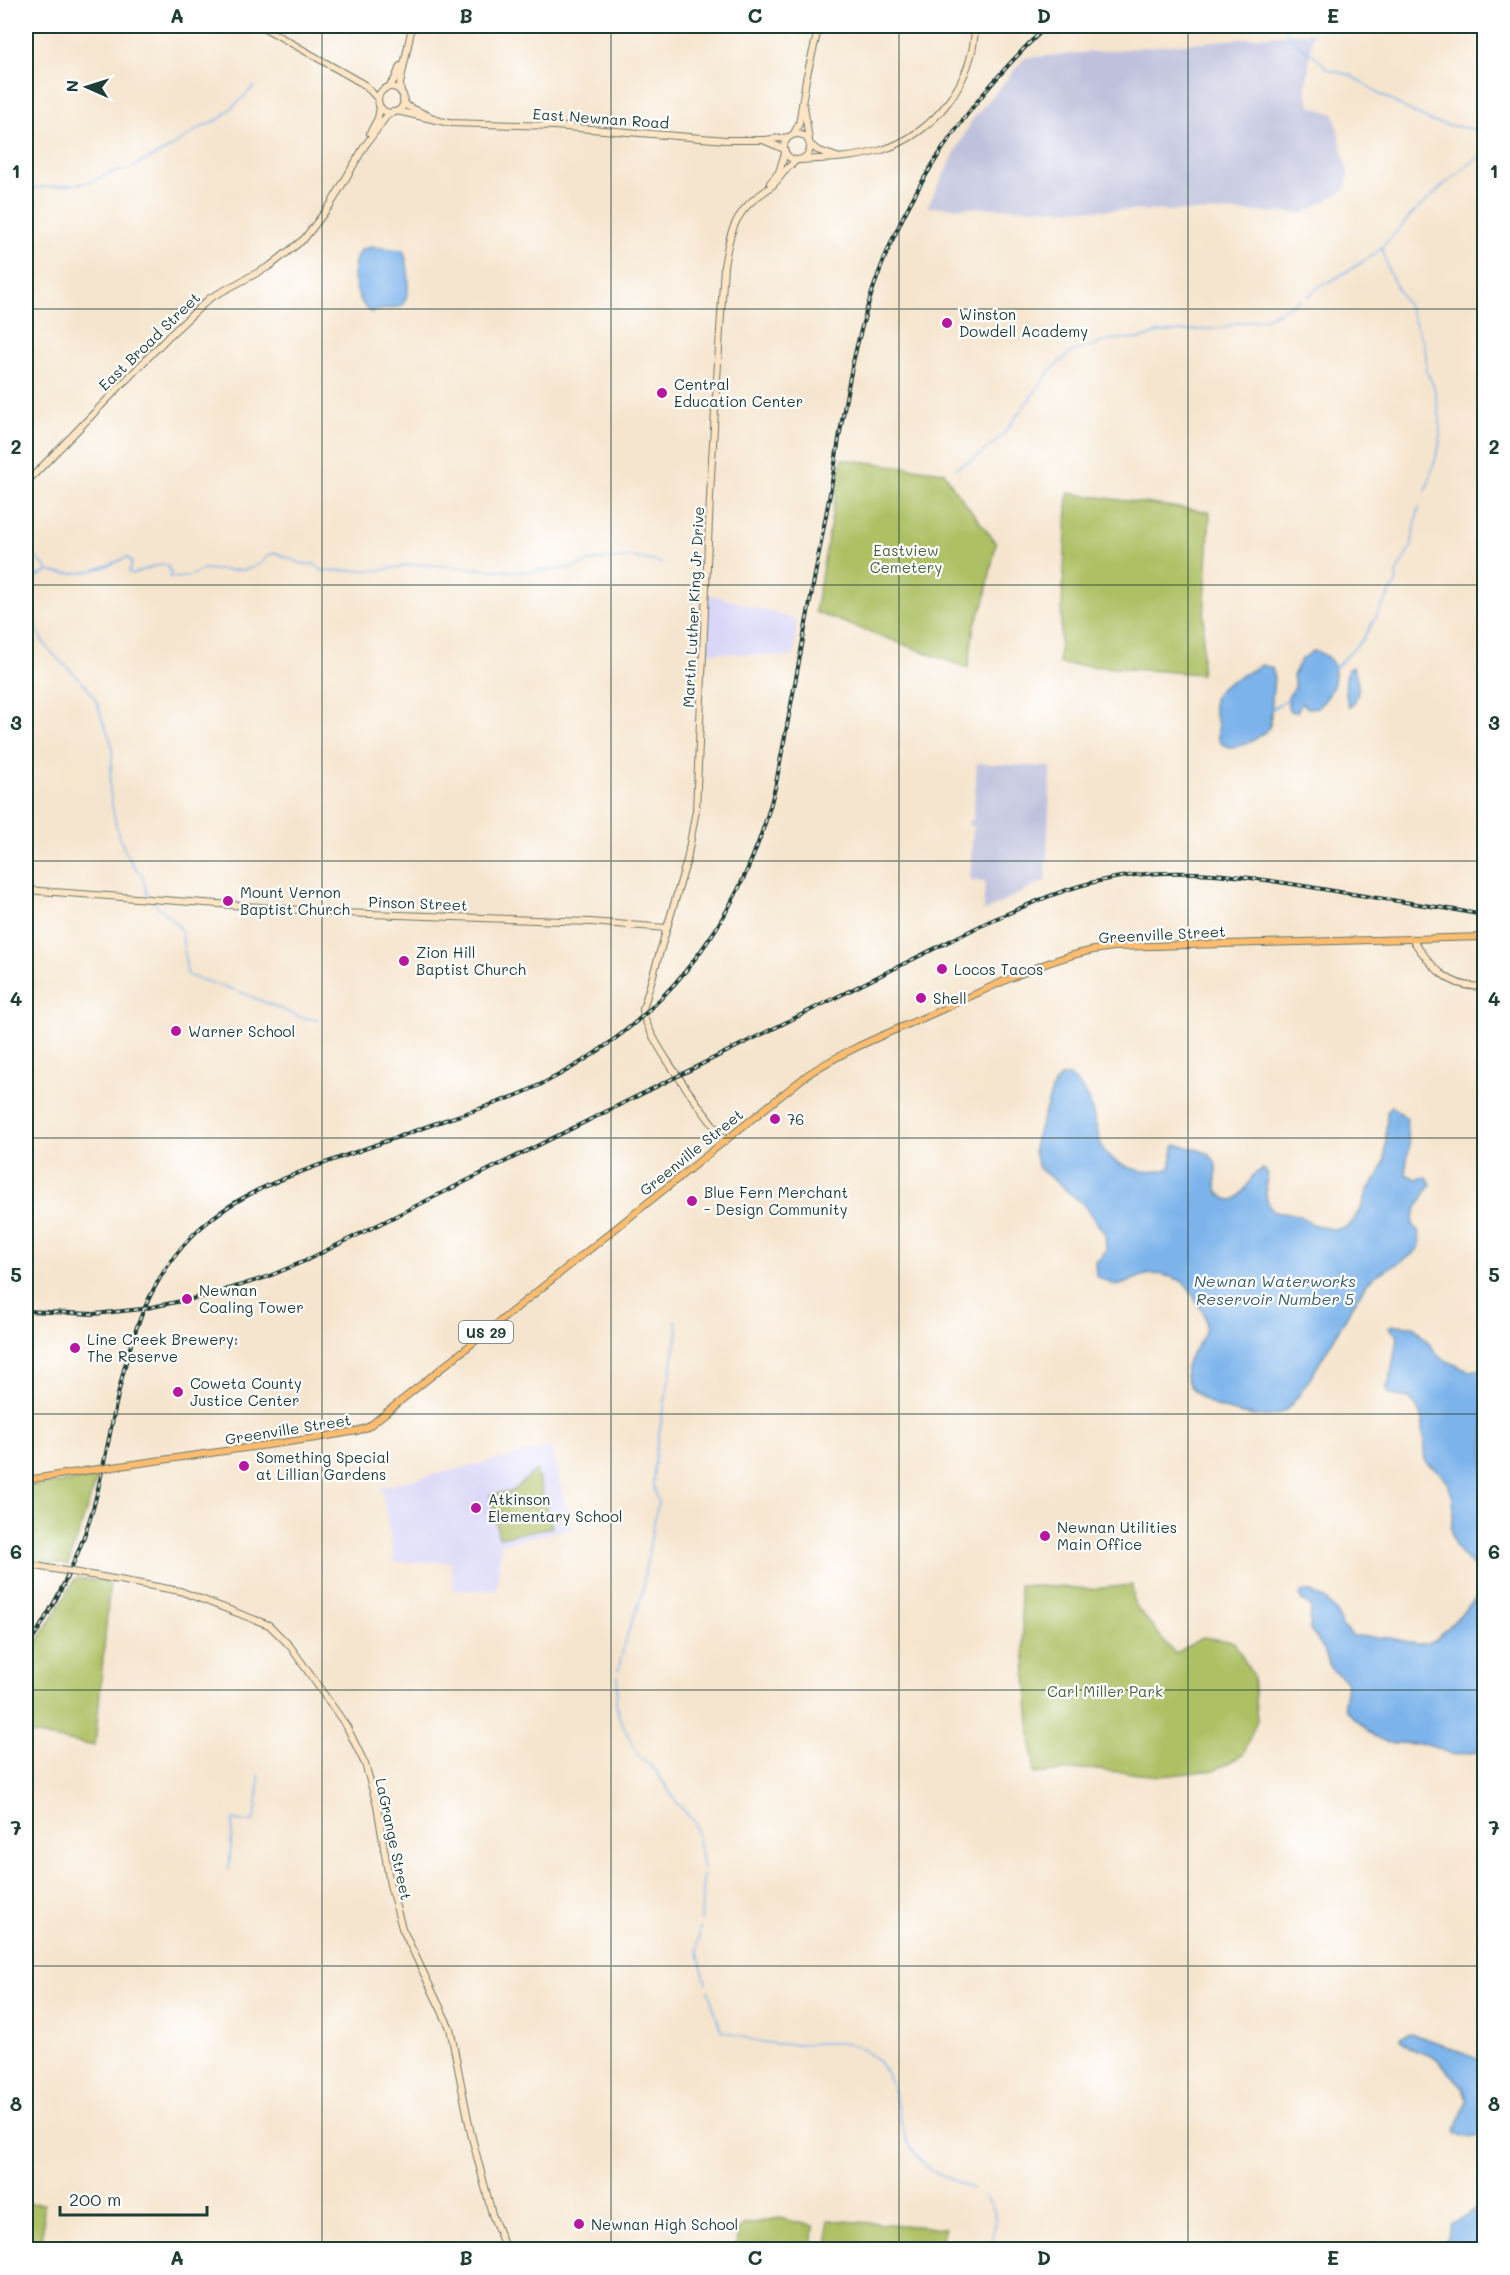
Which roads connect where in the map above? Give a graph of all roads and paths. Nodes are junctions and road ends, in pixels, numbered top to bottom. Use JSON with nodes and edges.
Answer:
{"nodes":[{"id":1,"x":261,"y":26,"type":"edge"},
{"id":2,"x":412,"y":26,"type":"edge"},
{"id":3,"x":819,"y":26,"type":"edge"},
{"id":4,"x":975,"y":26,"type":"edge"},
{"id":5,"x":406,"y":51,"type":"junction"},
{"id":6,"x":365,"y":85,"type":"junction"},
{"id":7,"x":386,"y":88,"type":"junction"},
{"id":8,"x":402,"y":96,"type":"junction"},
{"id":9,"x":379,"y":102,"type":"junction"},
{"id":10,"x":804,"y":106,"type":"junction"},
{"id":11,"x":394,"y":112,"type":"junction"},
{"id":12,"x":436,"y":120,"type":"junction"},
{"id":13,"x":791,"y":136,"type":"junction"},
{"id":14,"x":763,"y":140,"type":"junction"},
{"id":15,"x":809,"y":143,"type":"junction"},
{"id":16,"x":364,"y":147,"type":"junction"},
{"id":17,"x":785,"y":151,"type":"junction"},
{"id":18,"x":838,"y":157,"type":"junction"},
{"id":19,"x":798,"y":161,"type":"junction"},
{"id":20,"x":762,"y":192,"type":"junction"},
{"id":21,"x":26,"y":483,"type":"edge"},
{"id":22,"x":26,"y":890,"type":"edge"},
{"id":23,"x":667,"y":928,"type":"junction"},
{"id":24,"x":1485,"y":937,"type":"edge"},
{"id":25,"x":1412,"y":939,"type":"junction"},
{"id":26,"x":1485,"y":986,"type":"edge"},
{"id":27,"x":725,"y":1141,"type":"junction"},
{"id":28,"x":26,"y":1480,"type":"edge"},
{"id":29,"x":26,"y":1564,"type":"edge"},
{"id":30,"x":506,"y":2250,"type":"edge"}],
"edges":[{"from":1,"to":6,"type":"street"},
{"from":2,"to":5,"type":"street"},
{"from":3,"to":10,"type":"street"},
{"from":4,"to":18,"type":"street"},
{"from":5,"to":7,"type":"street","name":"East Broad Street"},
{"from":5,"to":8,"type":"street"},
{"from":6,"to":7,"type":"street"},
{"from":6,"to":9,"type":"street"},
{"from":7,"to":8,"type":"street"},
{"from":7,"to":9,"type":"street","name":"East Broad Street"},
{"from":8,"to":11,"type":"street","name":"East Broad Street"},
{"from":8,"to":12,"type":"street","name":"East Newnan Road"},
{"from":9,"to":11,"type":"street"},
{"from":9,"to":16,"type":"street","name":"East Broad Street"},
{"from":10,"to":13,"type":"street"},
{"from":10,"to":15,"type":"street"},
{"from":11,"to":12,"type":"street","name":"East Newnan Road"},
{"from":11,"to":16,"type":"street","name":"East Broad Street"},
{"from":12,"to":14,"type":"street","name":"East Newnan Road"},
{"from":13,"to":14,"type":"street","name":"East Newnan Road"},
{"from":13,"to":15,"type":"street"},
{"from":13,"to":17,"type":"street"},
{"from":14,"to":17,"type":"street","name":"East Newnan Road"},
{"from":15,"to":18,"type":"street"},
{"from":15,"to":19,"type":"street"},
{"from":16,"to":21,"type":"street","name":"East Broad Street"},
{"from":17,"to":19,"type":"street"},
{"from":17,"to":20,"type":"street","name":"Martin Luther King Jr Drive"},
{"from":18,"to":19,"type":"street"},
{"from":19,"to":20,"type":"street","name":"Martin Luther King Jr Drive"},
{"from":20,"to":23,"type":"street","name":"Martin Luther King Jr Drive"},
{"from":22,"to":23,"type":"street","name":"Pinson Street"},
{"from":23,"to":27,"type":"street","name":"Martin Luther King Jr Drive"},
{"from":24,"to":25,"type":"main road","number":"US 29"},
{"from":25,"to":26,"type":"street"},
{"from":25,"to":27,"type":"main road","name":"Greenville Street","number":"US 29"},
{"from":27,"to":28,"type":"main road","name":"Greenville Street","number":"US 29","bridge":true},
{"from":29,"to":30,"type":"street","name":"LaGrange Street","bridge":true}]}
